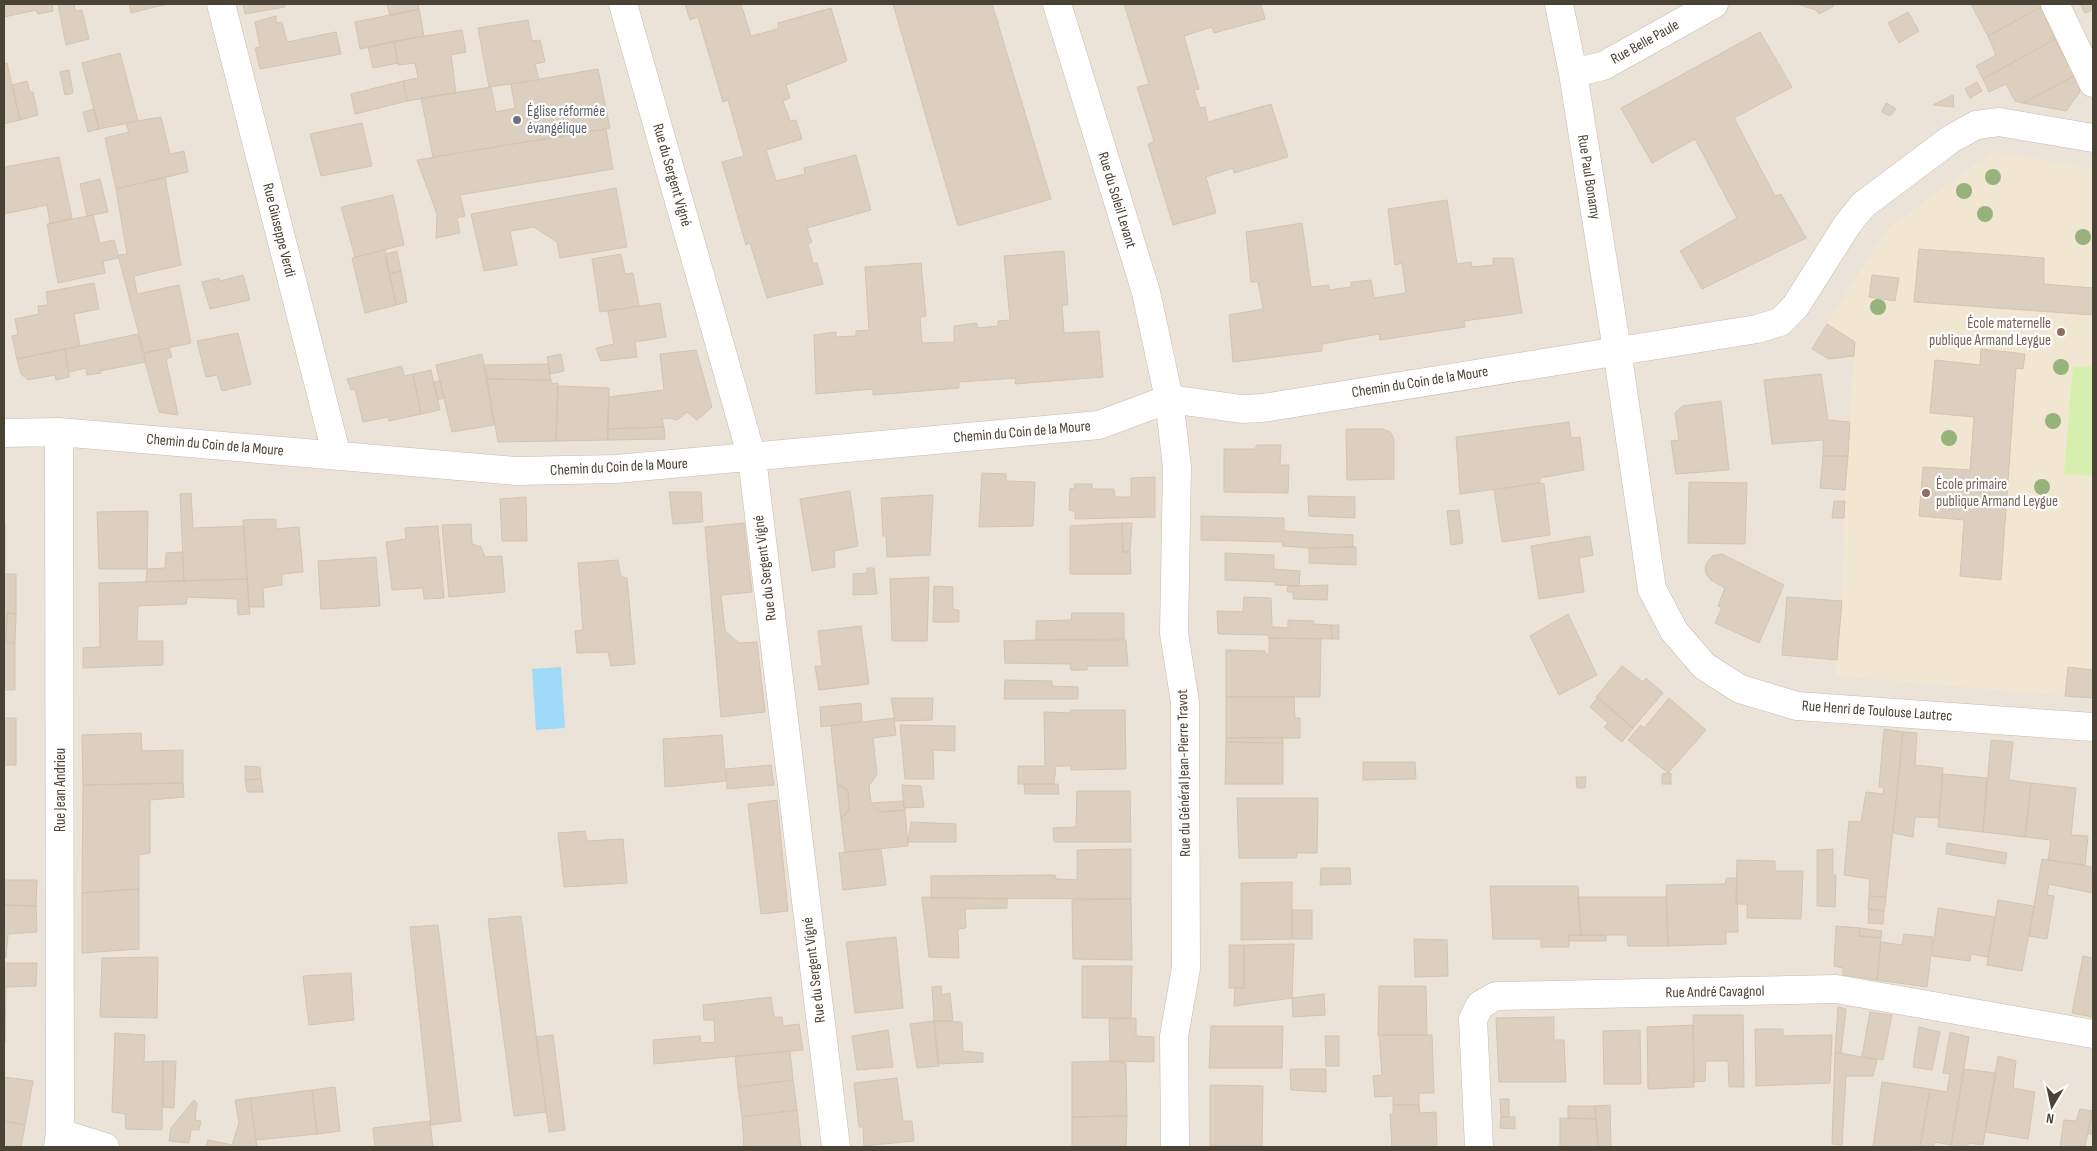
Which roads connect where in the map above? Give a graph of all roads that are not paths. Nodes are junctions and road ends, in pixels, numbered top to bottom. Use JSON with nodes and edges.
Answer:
{"nodes":[{"id":1,"x":221,"y":4,"type":"edge"},
{"id":2,"x":623,"y":4,"type":"edge"},
{"id":3,"x":1057,"y":4,"type":"edge"},
{"id":4,"x":1560,"y":4,"type":"edge"},
{"id":5,"x":1714,"y":4,"type":"edge"},
{"id":6,"x":2055,"y":4,"type":"edge"},
{"id":7,"x":1573,"y":73,"type":"junction"},
{"id":8,"x":2093,"y":83,"type":"edge"},
{"id":9,"x":2093,"y":138,"type":"edge"},
{"id":10,"x":1617,"y":350,"type":"junction"},
{"id":11,"x":1169,"y":400,"type":"junction"},
{"id":12,"x":59,"y":432,"type":"junction"},
{"id":13,"x":4,"y":433,"type":"edge"},
{"id":14,"x":337,"y":456,"type":"junction"},
{"id":15,"x":752,"y":458,"type":"junction"},
{"id":16,"x":2093,"y":727,"type":"edge"},
{"id":17,"x":2093,"y":1034,"type":"edge"},
{"id":18,"x":59,"y":1140,"type":"edge"},
{"id":19,"x":104,"y":1147,"type":"edge"},
{"id":20,"x":836,"y":1147,"type":"edge"},
{"id":21,"x":1176,"y":1147,"type":"edge"},
{"id":22,"x":1479,"y":1147,"type":"edge"}],
"edges":[{"from":1,"to":14,"type":"street","name":"Rue Giuseppe Verdi"},
{"from":2,"to":15,"type":"street","name":"Rue du Sergent Vigné"},
{"from":3,"to":11,"type":"street","name":"Rue du Soleil Levant"},
{"from":4,"to":7,"type":"street","name":"Rue Paul Bonamy"},
{"from":5,"to":7,"type":"street","name":"Rue Belle Paule"},
{"from":6,"to":8,"type":"street"},
{"from":7,"to":10,"type":"street","name":"Rue Paul Bonamy"},
{"from":9,"to":10,"type":"street","name":"Chemin du Coin de la Moure"},
{"from":10,"to":11,"type":"street","name":"Chemin du Coin de la Moure"},
{"from":10,"to":16,"type":"street","name":"Rue Henri de Toulouse Lautrec"},
{"from":11,"to":15,"type":"street","name":"Chemin du Coin de la Moure"},
{"from":11,"to":21,"type":"street","name":"Rue du Général Jean-Pierre Travot"},
{"from":12,"to":13,"type":"street","name":"Chemin du Coin de la Moure"},
{"from":12,"to":14,"type":"street","name":"Chemin du Coin de la Moure"},
{"from":12,"to":18,"type":"street","name":"Rue Jean Andrieu"},
{"from":14,"to":15,"type":"street","name":"Chemin du Coin de la Moure"},
{"from":15,"to":20,"type":"street","name":"Rue du Sergent Vigné"},
{"from":17,"to":22,"type":"street","name":"Rue André Cavagnol"},
{"from":18,"to":19,"type":"street"}]}
